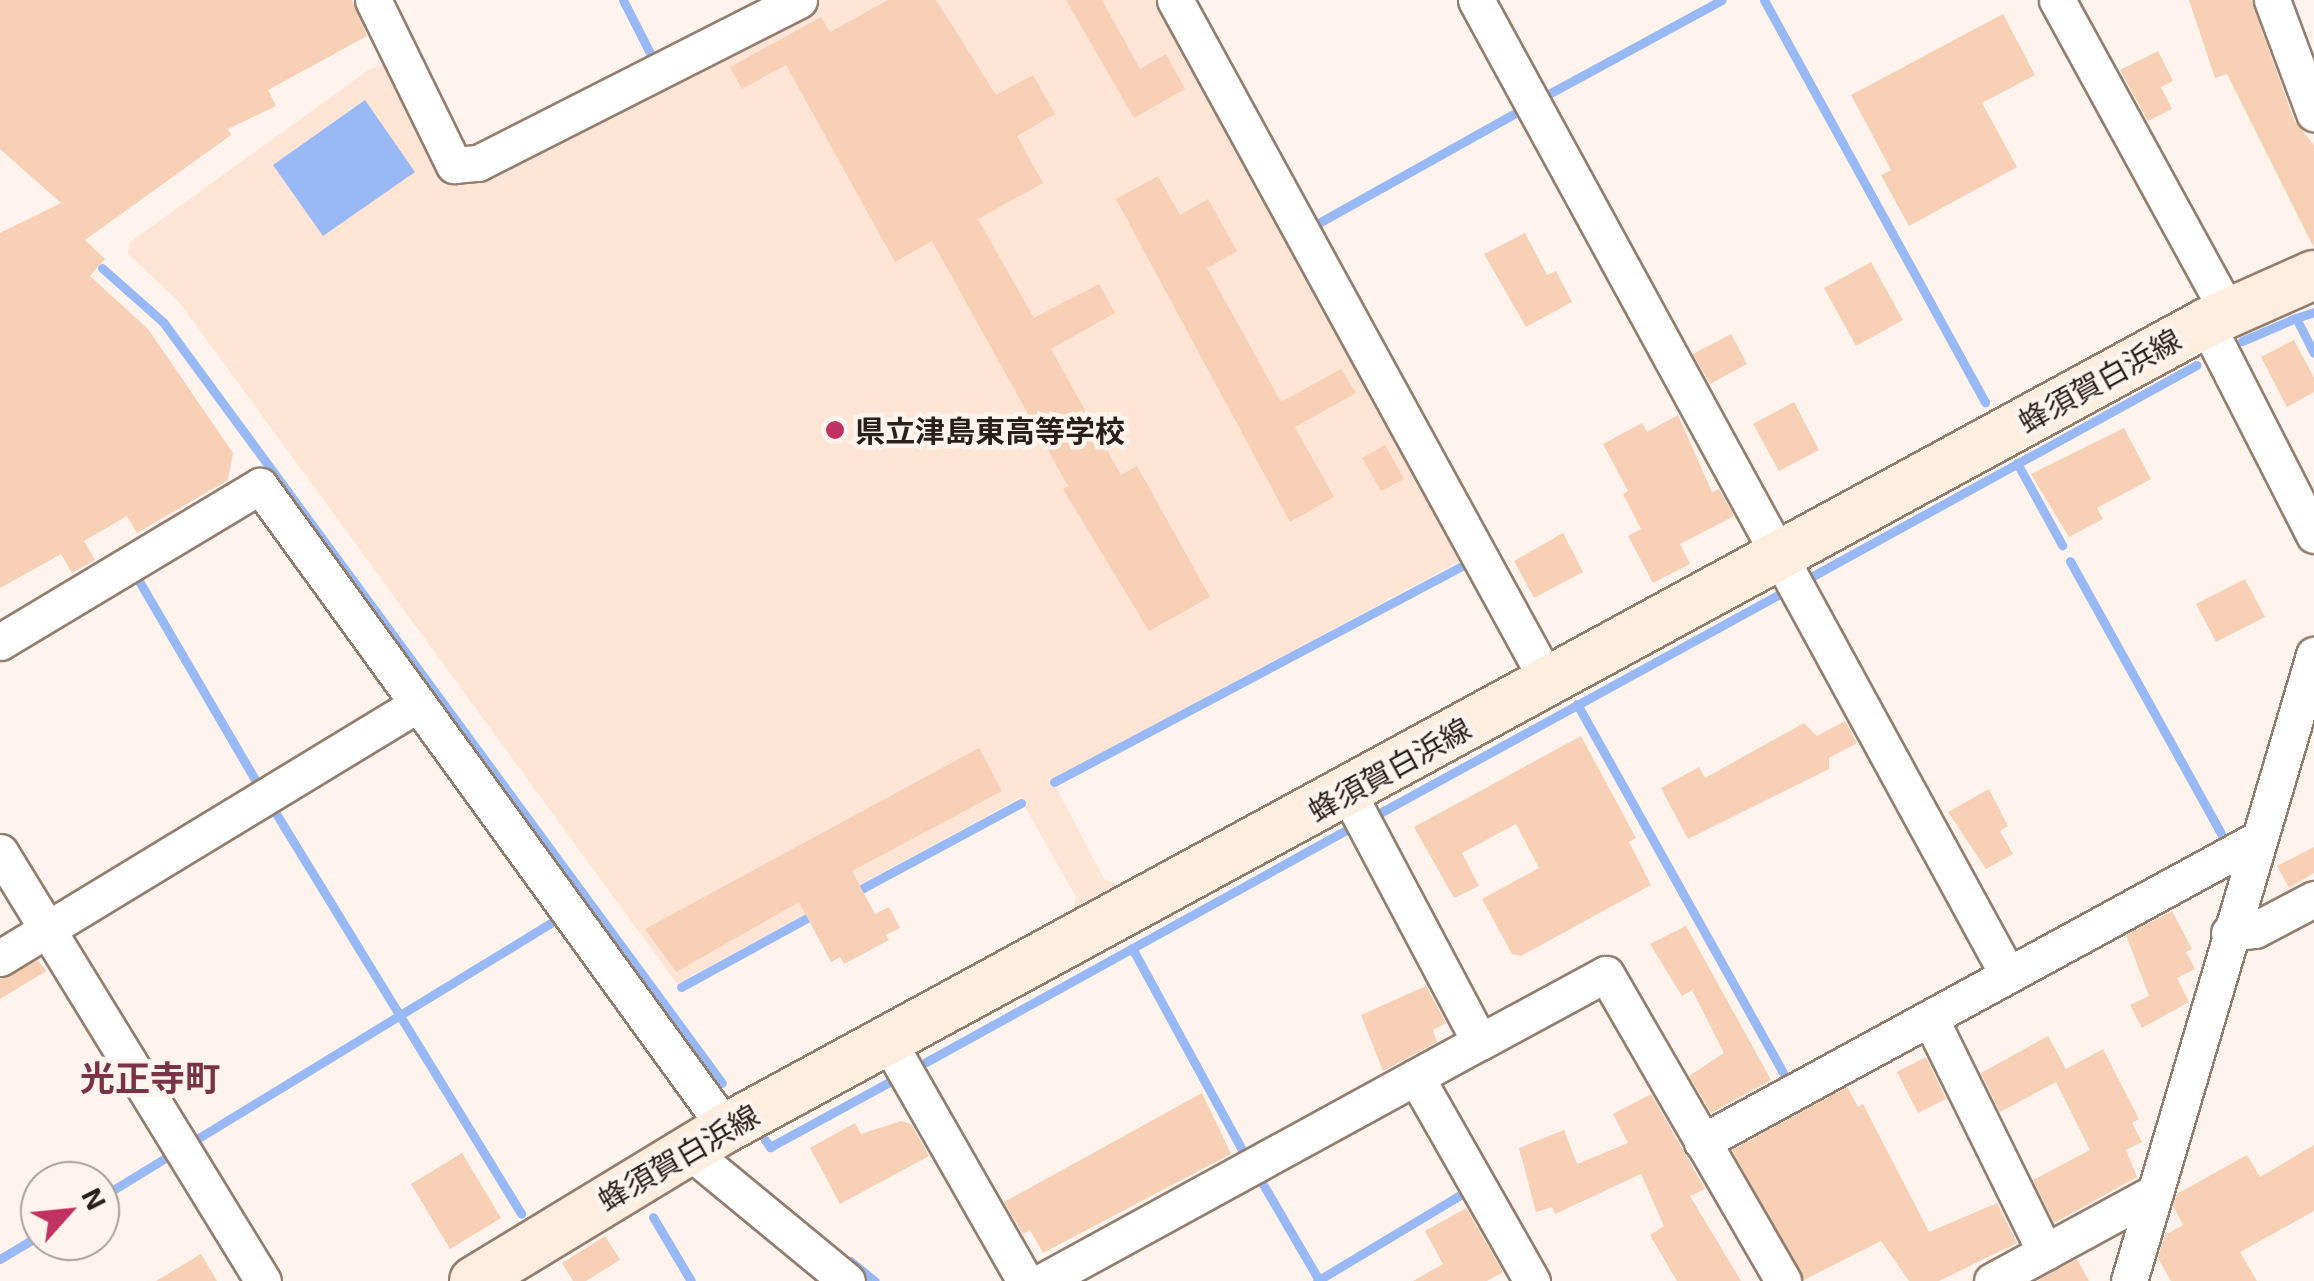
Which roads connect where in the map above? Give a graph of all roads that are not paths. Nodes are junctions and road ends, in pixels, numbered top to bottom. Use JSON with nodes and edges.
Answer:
{"nodes":[{"id":1,"x":372,"y":0,"type":"edge"},
{"id":2,"x":798,"y":0,"type":"edge"},
{"id":3,"x":1175,"y":0,"type":"edge"},
{"id":4,"x":1476,"y":0,"type":"edge"},
{"id":5,"x":2057,"y":0,"type":"edge"},
{"id":6,"x":2272,"y":0,"type":"edge"},
{"id":7,"x":2314,"y":113,"type":"edge"},
{"id":8,"x":2314,"y":276,"type":"edge"},
{"id":9,"x":2217,"y":317,"type":"junction"},
{"id":10,"x":2314,"y":536,"type":"edge"},
{"id":11,"x":1778,"y":555,"type":"junction"},
{"id":12,"x":0,"y":642,"type":"edge"},
{"id":13,"x":2314,"y":655,"type":"edge"},
{"id":14,"x":1548,"y":682,"type":"junction"},
{"id":15,"x":418,"y":704,"type":"junction"},
{"id":16,"x":1347,"y":792,"type":"junction"},
{"id":17,"x":2258,"y":839,"type":"junction"},
{"id":18,"x":0,"y":852,"type":"edge"},
{"id":19,"x":2314,"y":899,"type":"edge"},
{"id":20,"x":48,"y":929,"type":"junction"},
{"id":21,"x":2229,"y":933,"type":"junction"},
{"id":22,"x":0,"y":958,"type":"edge"},
{"id":23,"x":2008,"y":976,"type":"junction"},
{"id":24,"x":1930,"y":1018,"type":"junction"},
{"id":25,"x":888,"y":1041,"type":"junction"},
{"id":26,"x":1480,"y":1042,"type":"junction"},
{"id":27,"x":1416,"y":1077,"type":"junction"},
{"id":28,"x":707,"y":1139,"type":"junction"},
{"id":29,"x":1702,"y":1142,"type":"junction"},
{"id":30,"x":2155,"y":1192,"type":"junction"},
{"id":31,"x":2046,"y":1252,"type":"junction"},
{"id":32,"x":263,"y":1281,"type":"edge"},
{"id":33,"x":474,"y":1281,"type":"edge"},
{"id":34,"x":847,"y":1281,"type":"edge"},
{"id":35,"x":1025,"y":1281,"type":"edge"},
{"id":36,"x":1044,"y":1281,"type":"edge"},
{"id":37,"x":1532,"y":1281,"type":"edge"},
{"id":38,"x":1783,"y":1281,"type":"edge"},
{"id":39,"x":1992,"y":1281,"type":"edge"},
{"id":40,"x":2129,"y":1281,"type":"edge"}],
"edges":[{"from":1,"to":2,"type":"street"},
{"from":3,"to":14,"type":"street"},
{"from":4,"to":11,"type":"street"},
{"from":5,"to":9,"type":"street"},
{"from":6,"to":7,"type":"street"},
{"from":8,"to":9,"type":"main road","name":"蜂須賀白浜線"},
{"from":9,"to":10,"type":"street"},
{"from":9,"to":11,"type":"main road","name":"蜂須賀白浜線"},
{"from":11,"to":14,"type":"main road","name":"蜂須賀白浜線"},
{"from":11,"to":23,"type":"street"},
{"from":12,"to":15,"type":"street"},
{"from":13,"to":17,"type":"street"},
{"from":14,"to":16,"type":"main road","name":"蜂須賀白浜線"},
{"from":15,"to":20,"type":"street"},
{"from":15,"to":28,"type":"street"},
{"from":16,"to":25,"type":"main road","name":"蜂須賀白浜線"},
{"from":16,"to":26,"type":"street"},
{"from":17,"to":21,"type":"street"},
{"from":17,"to":23,"type":"street"},
{"from":18,"to":20,"type":"street"},
{"from":19,"to":21,"type":"street"},
{"from":20,"to":22,"type":"street"},
{"from":20,"to":32,"type":"street"},
{"from":21,"to":30,"type":"street"},
{"from":23,"to":24,"type":"street"},
{"from":24,"to":29,"type":"street"},
{"from":24,"to":31,"type":"street"},
{"from":25,"to":28,"type":"main road","name":"蜂須賀白浜線"},
{"from":25,"to":35,"type":"street"},
{"from":26,"to":27,"type":"street"},
{"from":26,"to":29,"type":"street"},
{"from":27,"to":36,"type":"street"},
{"from":27,"to":37,"type":"street"},
{"from":28,"to":33,"type":"main road","name":"蜂須賀白浜線"},
{"from":28,"to":34,"type":"street"},
{"from":29,"to":38,"type":"street"},
{"from":30,"to":31,"type":"street"},
{"from":30,"to":40,"type":"street"},
{"from":31,"to":39,"type":"street"}]}
